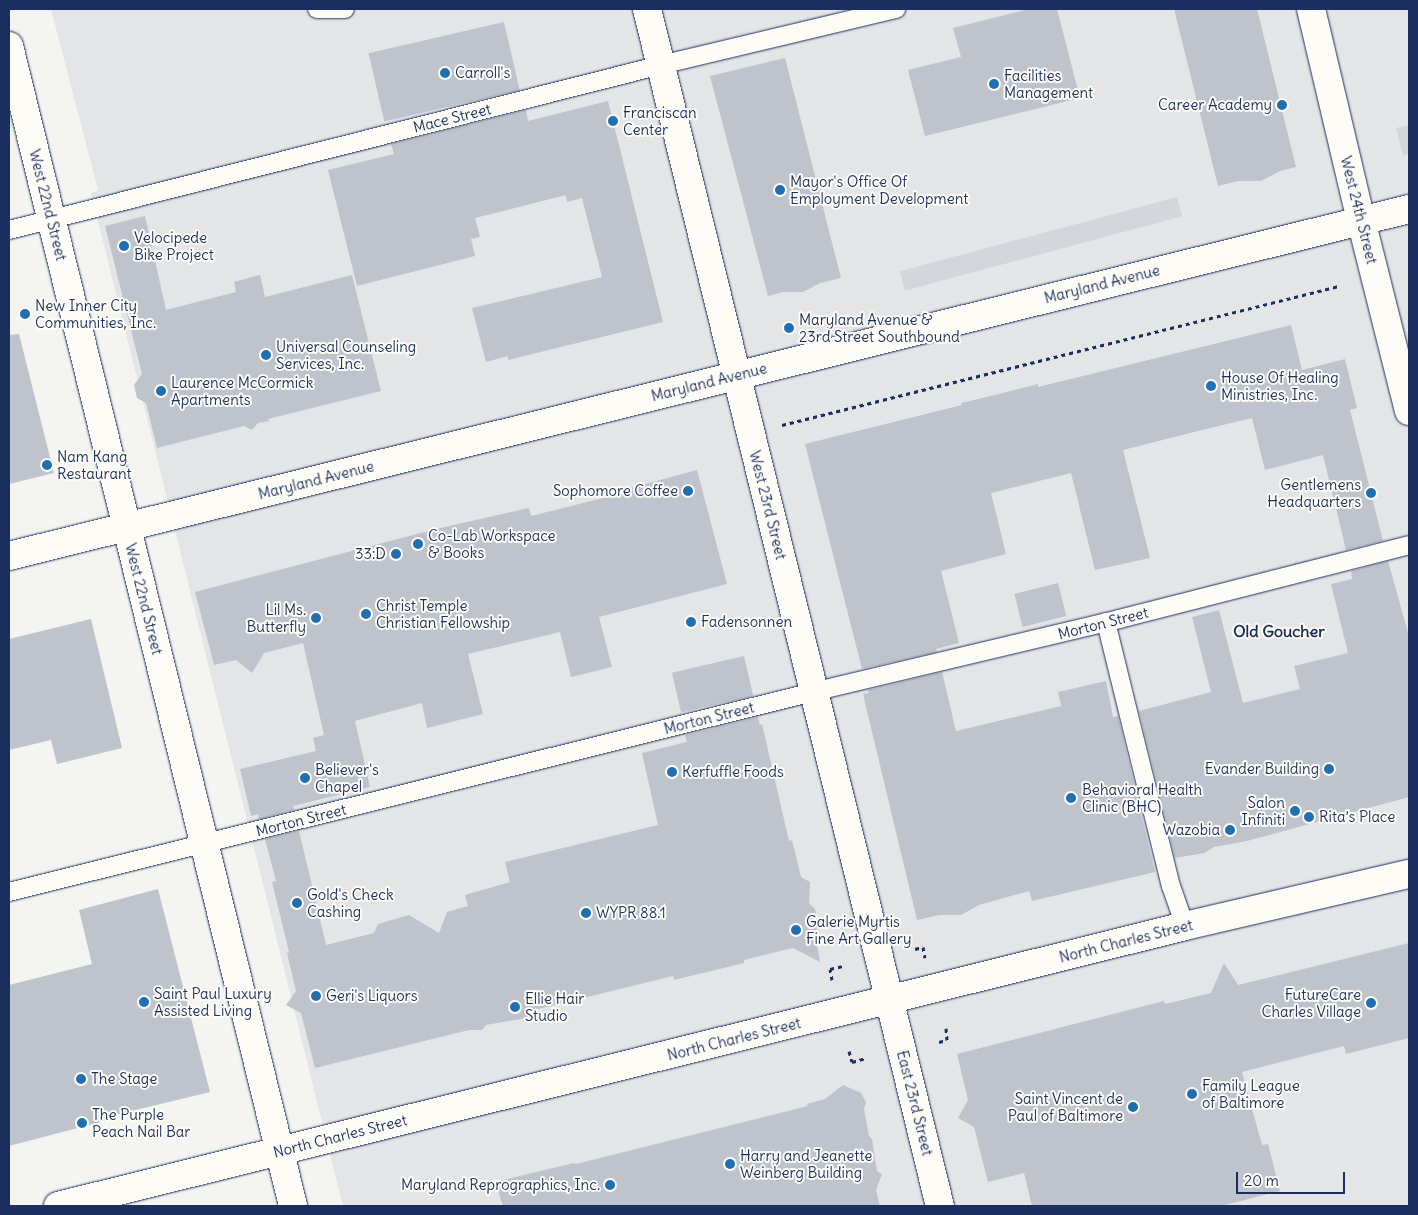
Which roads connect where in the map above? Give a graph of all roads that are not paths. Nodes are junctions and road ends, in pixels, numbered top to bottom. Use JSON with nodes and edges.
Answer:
{"nodes":[{"id":1,"x":317,"y":9,"type":"edge"},
{"id":2,"x":345,"y":9,"type":"edge"},
{"id":3,"x":647,"y":9,"type":"edge"},
{"id":4,"x":896,"y":9,"type":"edge"},
{"id":5,"x":1311,"y":9,"type":"edge"},
{"id":6,"x":9,"y":46,"type":"edge"},
{"id":7,"x":661,"y":65,"type":"junction"},
{"id":8,"x":1409,"y":209,"type":"edge"},
{"id":9,"x":51,"y":220,"type":"junction"},
{"id":10,"x":1361,"y":220,"type":"junction"},
{"id":11,"x":9,"y":230,"type":"edge"},
{"id":12,"x":736,"y":375,"type":"junction"},
{"id":13,"x":1409,"y":410,"type":"edge"},
{"id":14,"x":126,"y":528,"type":"junction"},
{"id":15,"x":1409,"y":545,"type":"edge"},
{"id":16,"x":9,"y":556,"type":"edge"},
{"id":17,"x":1106,"y":622,"type":"junction"},
{"id":18,"x":814,"y":692,"type":"junction"},
{"id":19,"x":204,"y":844,"type":"junction"},
{"id":20,"x":1409,"y":874,"type":"edge"},
{"id":21,"x":9,"y":892,"type":"edge"},
{"id":22,"x":1185,"y":926,"type":"junction"},
{"id":23,"x":889,"y":1000,"type":"junction"},
{"id":24,"x":279,"y":1152,"type":"junction"},
{"id":25,"x":58,"y":1206,"type":"edge"},
{"id":26,"x":293,"y":1206,"type":"edge"},
{"id":27,"x":940,"y":1206,"type":"edge"}],
"edges":[{"from":1,"to":2,"type":"lane"},
{"from":3,"to":7,"type":"street","name":"West 23rd Street"},
{"from":4,"to":7,"type":"lane","name":"Mace Street"},
{"from":5,"to":10,"type":"street","name":"West 24th Street"},
{"from":6,"to":9,"type":"street","name":"West 22nd Street"},
{"from":7,"to":9,"type":"lane","name":"Mace Street"},
{"from":7,"to":12,"type":"street","name":"West 23rd Street"},
{"from":8,"to":10,"type":"street","name":"Maryland Avenue"},
{"from":9,"to":11,"type":"lane","name":"Mace Street"},
{"from":9,"to":14,"type":"street","name":"West 22nd Street"},
{"from":10,"to":12,"type":"street","name":"Maryland Avenue"},
{"from":10,"to":13,"type":"street","name":"West 24th Street"},
{"from":12,"to":14,"type":"street","name":"Maryland Avenue"},
{"from":12,"to":18,"type":"street","name":"West 23rd Street"},
{"from":14,"to":16,"type":"street","name":"Maryland Avenue"},
{"from":14,"to":19,"type":"street","name":"West 22nd Street"},
{"from":15,"to":17,"type":"lane","name":"Morton Street"},
{"from":17,"to":18,"type":"lane","name":"Morton Street"},
{"from":17,"to":22,"type":"lane"},
{"from":18,"to":19,"type":"lane","name":"Morton Street"},
{"from":18,"to":23,"type":"street","name":"West 23rd Street"},
{"from":19,"to":21,"type":"lane","name":"Morton Street"},
{"from":19,"to":24,"type":"street","name":"West 22nd Street"},
{"from":20,"to":22,"type":"street","name":"North Charles Street"},
{"from":22,"to":23,"type":"street","name":"North Charles Street"},
{"from":23,"to":24,"type":"street","name":"North Charles Street"},
{"from":23,"to":27,"type":"street","name":"East 23rd Street"},
{"from":24,"to":25,"type":"street","name":"North Charles Street"},
{"from":24,"to":26,"type":"street","name":"West 22nd Street"}]}
